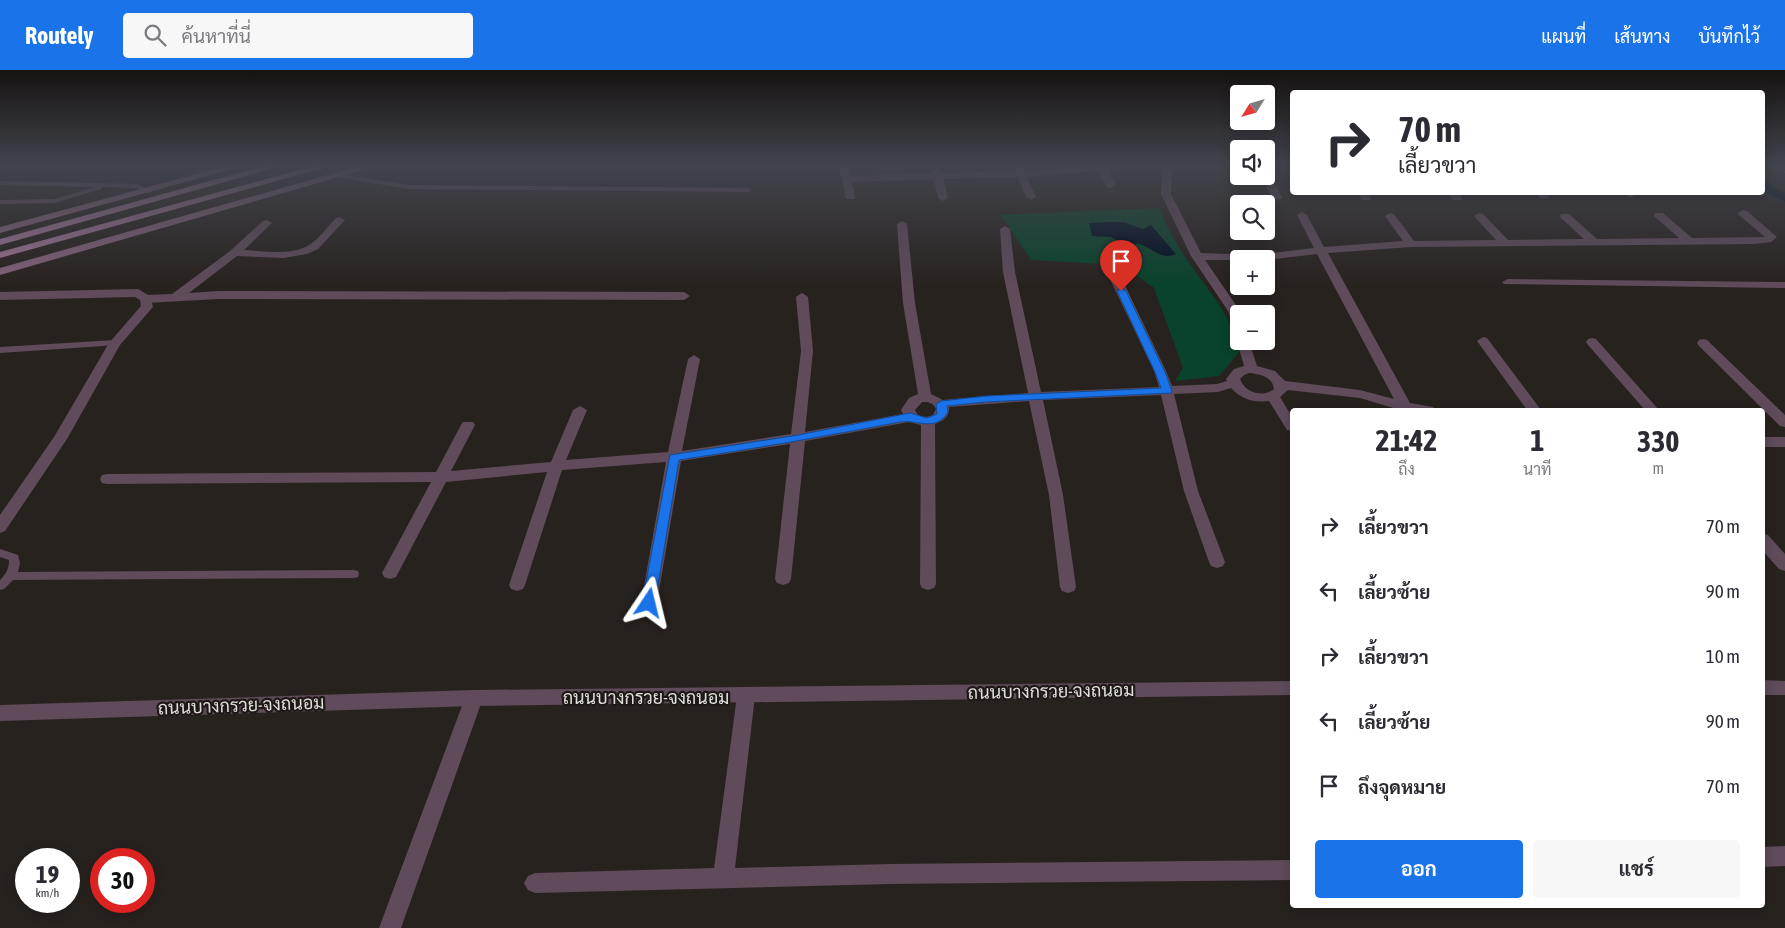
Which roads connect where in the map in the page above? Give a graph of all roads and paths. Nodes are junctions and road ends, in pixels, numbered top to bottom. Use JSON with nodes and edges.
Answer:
{"nodes":[{"id":1,"x":95,"y":205,"type":"edge"},
{"id":2,"x":134,"y":205,"type":"edge"},
{"id":3,"x":183,"y":205,"type":"edge"},
{"id":4,"x":235,"y":205,"type":"edge"},
{"id":5,"x":1172,"y":205,"type":"edge"},
{"id":6,"x":1743,"y":214,"type":"dead end"},
{"id":7,"x":1302,"y":215,"type":"dead end"},
{"id":8,"x":1660,"y":215,"type":"dead end"},
{"id":9,"x":1390,"y":216,"type":"dead end"},
{"id":10,"x":1479,"y":216,"type":"dead end"},
{"id":11,"x":1565,"y":216,"type":"dead end"},
{"id":12,"x":340,"y":220,"type":"dead end"},
{"id":13,"x":267,"y":223,"type":"dead end"},
{"id":14,"x":902,"y":224,"type":"dead end"},
{"id":15,"x":1005,"y":229,"type":"dead end"},
{"id":16,"x":0,"y":230,"type":"edge"},
{"id":17,"x":0,"y":242,"type":"edge"},
{"id":18,"x":1504,"y":242,"type":"junction"},
{"id":19,"x":1594,"y":242,"type":"junction"},
{"id":20,"x":1690,"y":242,"type":"junction"},
{"id":21,"x":1411,"y":244,"type":"junction"},
{"id":22,"x":1322,"y":250,"type":"junction"},
{"id":23,"x":234,"y":252,"type":"junction"},
{"id":24,"x":0,"y":255,"type":"edge"},
{"id":25,"x":1197,"y":256,"type":"junction"},
{"id":26,"x":0,"y":272,"type":"edge"},
{"id":27,"x":1114,"y":275,"type":"dead end"},
{"id":28,"x":1508,"y":282,"type":"dead end"},
{"id":29,"x":1784,"y":284,"type":"edge"},
{"id":30,"x":4,"y":294,"type":"edge"},
{"id":31,"x":684,"y":296,"type":"dead end"},
{"id":32,"x":176,"y":297,"type":"junction"},
{"id":33,"x":802,"y":297,"type":"dead end"},
{"id":34,"x":146,"y":299,"type":"junction"},
{"id":35,"x":1230,"y":305,"type":"edge"},
{"id":36,"x":1483,"y":341,"type":"dead end"},
{"id":37,"x":1592,"y":342,"type":"dead end"},
{"id":38,"x":115,"y":343,"type":"junction"},
{"id":39,"x":1703,"y":343,"type":"dead end"},
{"id":40,"x":0,"y":350,"type":"edge"},
{"id":41,"x":1246,"y":350,"type":"edge"},
{"id":42,"x":694,"y":360,"type":"dead end"},
{"id":43,"x":1251,"y":369,"type":"junction"},
{"id":44,"x":1234,"y":383,"type":"junction"},
{"id":45,"x":1281,"y":385,"type":"junction"},
{"id":46,"x":1167,"y":391,"type":"junction"},
{"id":47,"x":1272,"y":396,"type":"junction"},
{"id":48,"x":925,"y":398,"type":"junction"},
{"id":49,"x":1035,"y":398,"type":"junction"},
{"id":50,"x":941,"y":404,"type":"junction"},
{"id":51,"x":1406,"y":408,"type":"edge"},
{"id":52,"x":1533,"y":408,"type":"edge"},
{"id":53,"x":1650,"y":408,"type":"edge"},
{"id":54,"x":580,"y":410,"type":"dead end"},
{"id":55,"x":910,"y":417,"type":"junction"},
{"id":56,"x":928,"y":421,"type":"junction"},
{"id":57,"x":1290,"y":424,"type":"edge"},
{"id":58,"x":1785,"y":424,"type":"edge"},
{"id":59,"x":468,"y":425,"type":"dead end"},
{"id":60,"x":798,"y":438,"type":"junction"},
{"id":61,"x":1765,"y":442,"type":"edge"},
{"id":62,"x":1785,"y":442,"type":"edge"},
{"id":63,"x":674,"y":457,"type":"junction"},
{"id":64,"x":556,"y":466,"type":"junction"},
{"id":65,"x":441,"y":477,"type":"junction"},
{"id":66,"x":107,"y":479,"type":"dead end"},
{"id":67,"x":0,"y":527,"type":"edge"},
{"id":68,"x":1765,"y":542,"type":"edge"},
{"id":69,"x":0,"y":553,"type":"edge"},
{"id":70,"x":1217,"y":562,"type":"dead end"},
{"id":71,"x":1785,"y":565,"type":"edge"},
{"id":72,"x":390,"y":573,"type":"dead end"},
{"id":73,"x":354,"y":574,"type":"dead end"},
{"id":74,"x":11,"y":576,"type":"junction"},
{"id":75,"x":783,"y":579,"type":"dead end"},
{"id":76,"x":928,"y":584,"type":"dead end"},
{"id":77,"x":517,"y":585,"type":"dead end"},
{"id":78,"x":0,"y":586,"type":"edge"},
{"id":79,"x":1068,"y":587,"type":"dead end"},
{"id":80,"x":649,"y":603,"type":"dead end"},
{"id":81,"x":1765,"y":687,"type":"edge"},
{"id":82,"x":1290,"y":688,"type":"edge"},
{"id":83,"x":1785,"y":688,"type":"edge"},
{"id":84,"x":746,"y":696,"type":"junction"},
{"id":85,"x":474,"y":698,"type":"junction"},
{"id":86,"x":0,"y":713,"type":"edge"},
{"id":87,"x":1785,"y":856,"type":"edge"},
{"id":88,"x":1765,"y":857,"type":"edge"},
{"id":89,"x":1290,"y":870,"type":"edge"},
{"id":90,"x":723,"y":878,"type":"junction"},
{"id":91,"x":535,"y":883,"type":"dead end"},
{"id":92,"x":390,"y":928,"type":"edge"}],
"edges":[{"from":1,"to":16,"type":"main road"},
{"from":2,"to":17,"type":"main road"},
{"from":3,"to":24,"type":"main road"},
{"from":4,"to":26,"type":"main road"},
{"from":5,"to":25,"type":"street"},
{"from":6,"to":20,"type":"street"},
{"from":7,"to":22,"type":"street"},
{"from":8,"to":20,"type":"street"},
{"from":9,"to":21,"type":"street"},
{"from":10,"to":18,"type":"street"},
{"from":11,"to":19,"type":"street"},
{"from":12,"to":23,"type":"street"},
{"from":13,"to":23,"type":"street"},
{"from":14,"to":48,"type":"street"},
{"from":15,"to":49,"type":"street"},
{"from":18,"to":19,"type":"street"},
{"from":18,"to":21,"type":"street"},
{"from":19,"to":20,"type":"street"},
{"from":21,"to":22,"type":"street"},
{"from":22,"to":25,"type":"street"},
{"from":22,"to":51,"type":"street"},
{"from":23,"to":32,"type":"street"},
{"from":25,"to":35,"type":"street"},
{"from":27,"to":46,"type":"street"},
{"from":28,"to":29,"type":"street"},
{"from":30,"to":34,"type":"street"},
{"from":31,"to":32,"type":"street"},
{"from":32,"to":34,"type":"street"},
{"from":33,"to":60,"type":"street"},
{"from":34,"to":38,"type":"street"},
{"from":36,"to":52,"type":"street"},
{"from":37,"to":53,"type":"street"},
{"from":38,"to":40,"type":"lane"},
{"from":38,"to":67,"type":"street"},
{"from":39,"to":58,"type":"street"},
{"from":41,"to":43,"type":"street"},
{"from":42,"to":63,"type":"street"},
{"from":43,"to":44,"type":"street"},
{"from":43,"to":45,"type":"street"},
{"from":44,"to":46,"type":"street"},
{"from":44,"to":47,"type":"street"},
{"from":45,"to":47,"type":"street"},
{"from":45,"to":51,"type":"street"},
{"from":46,"to":49,"type":"street"},
{"from":46,"to":70,"type":"street"},
{"from":47,"to":57,"type":"street"},
{"from":48,"to":50,"type":"street"},
{"from":48,"to":55,"type":"street"},
{"from":49,"to":50,"type":"street"},
{"from":49,"to":79,"type":"street"},
{"from":50,"to":56,"type":"street"},
{"from":54,"to":64,"type":"street"},
{"from":55,"to":56,"type":"street"},
{"from":55,"to":60,"type":"street"},
{"from":56,"to":76,"type":"street"},
{"from":59,"to":65,"type":"street"},
{"from":60,"to":63,"type":"street"},
{"from":60,"to":75,"type":"street"},
{"from":61,"to":62,"type":"street"},
{"from":63,"to":64,"type":"street"},
{"from":63,"to":80,"type":"street"},
{"from":64,"to":65,"type":"street"},
{"from":64,"to":77,"type":"street"},
{"from":65,"to":66,"type":"street"},
{"from":65,"to":72,"type":"street"},
{"from":68,"to":71,"type":"street"},
{"from":69,"to":74,"type":"lane"},
{"from":73,"to":74,"type":"lane"},
{"from":74,"to":78,"type":"lane"},
{"from":81,"to":83,"type":"street"},
{"from":82,"to":84,"type":"street","name":"ถนนบางกรวย-จงถนอม"},
{"from":84,"to":85,"type":"street","name":"ถนนบางกรวย-จงถนอม"},
{"from":84,"to":90,"type":"street"},
{"from":85,"to":86,"type":"street","name":"ถนนบางกรวย-จงถนอม"},
{"from":85,"to":92,"type":"street"},
{"from":87,"to":88,"type":"street"},
{"from":89,"to":90,"type":"street"},
{"from":90,"to":91,"type":"street"}]}
